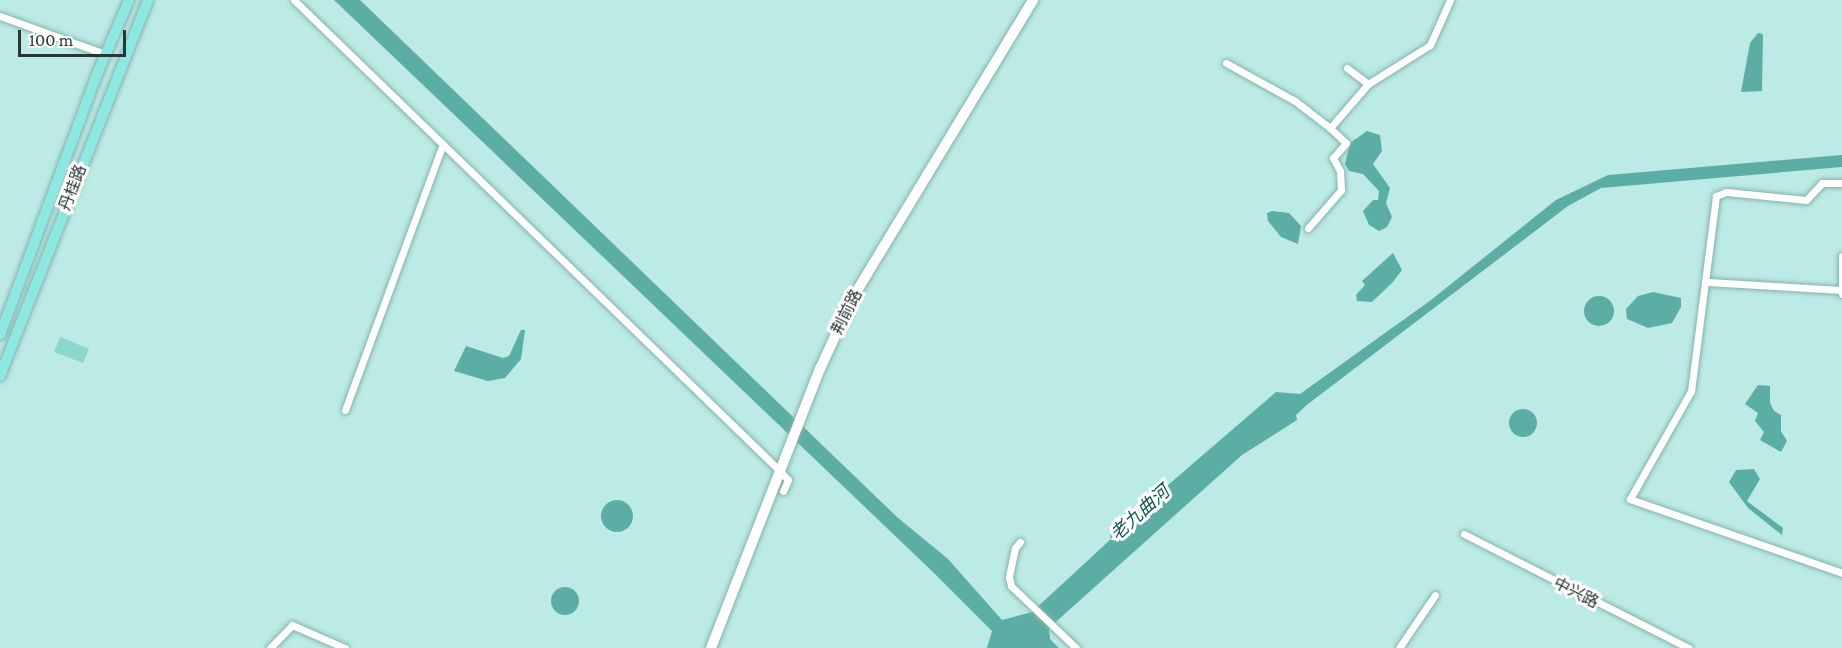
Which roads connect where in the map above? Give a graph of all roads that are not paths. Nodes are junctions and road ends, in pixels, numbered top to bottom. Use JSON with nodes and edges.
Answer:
{"nodes":[{"id":1,"x":129,"y":0,"type":"edge"},
{"id":2,"x":148,"y":0,"type":"edge"},
{"id":3,"x":294,"y":0,"type":"edge"},
{"id":4,"x":1033,"y":0,"type":"edge"},
{"id":5,"x":1450,"y":0,"type":"edge"},
{"id":6,"x":0,"y":16,"type":"edge"},
{"id":7,"x":105,"y":54,"type":"junction"},
{"id":8,"x":1226,"y":63,"type":"dead end"},
{"id":9,"x":1347,"y":68,"type":"dead end"},
{"id":10,"x":1368,"y":84,"type":"junction"},
{"id":11,"x":1330,"y":128,"type":"junction"},
{"id":12,"x":443,"y":144,"type":"junction"},
{"id":13,"x":1842,"y":183,"type":"edge"},
{"id":14,"x":1308,"y":228,"type":"dead end"},
{"id":15,"x":1842,"y":256,"type":"edge"},
{"id":16,"x":1708,"y":282,"type":"junction"},
{"id":17,"x":1842,"y":292,"type":"edge"},
{"id":18,"x":0,"y":335,"type":"edge"},
{"id":19,"x":0,"y":376,"type":"edge"},
{"id":20,"x":345,"y":410,"type":"dead end"},
{"id":21,"x":780,"y":471,"type":"junction"},
{"id":22,"x":783,"y":491,"type":"dead end"},
{"id":23,"x":1464,"y":534,"type":"dead end"},
{"id":24,"x":1020,"y":542,"type":"dead end"},
{"id":25,"x":1842,"y":573,"type":"edge"},
{"id":26,"x":1435,"y":595,"type":"dead end"},
{"id":27,"x":270,"y":648,"type":"edge"},
{"id":28,"x":345,"y":648,"type":"edge"},
{"id":29,"x":711,"y":648,"type":"edge"},
{"id":30,"x":1076,"y":648,"type":"edge"},
{"id":31,"x":1398,"y":648,"type":"edge"},
{"id":32,"x":1689,"y":648,"type":"edge"}],
"edges":[{"from":1,"to":7,"type":"main road","name":"丹桂路"},
{"from":2,"to":19,"type":"main road","name":"丹桂路"},
{"from":3,"to":12,"type":"street"},
{"from":4,"to":21,"type":"street","name":"荆前路"},
{"from":5,"to":10,"type":"street"},
{"from":6,"to":7,"type":"street"},
{"from":7,"to":18,"type":"main road","name":"丹桂路"},
{"from":8,"to":11,"type":"street"},
{"from":9,"to":10,"type":"street"},
{"from":10,"to":11,"type":"street"},
{"from":11,"to":14,"type":"street"},
{"from":12,"to":20,"type":"street"},
{"from":12,"to":21,"type":"street"},
{"from":13,"to":16,"type":"street"},
{"from":15,"to":17,"type":"street"},
{"from":16,"to":17,"type":"street"},
{"from":16,"to":25,"type":"street"},
{"from":21,"to":22,"type":"street"},
{"from":21,"to":29,"type":"street","name":"荆前路"},
{"from":23,"to":32,"type":"street","name":"中兴路"},
{"from":24,"to":30,"type":"street"},
{"from":26,"to":31,"type":"street"},
{"from":27,"to":28,"type":"street"}]}
